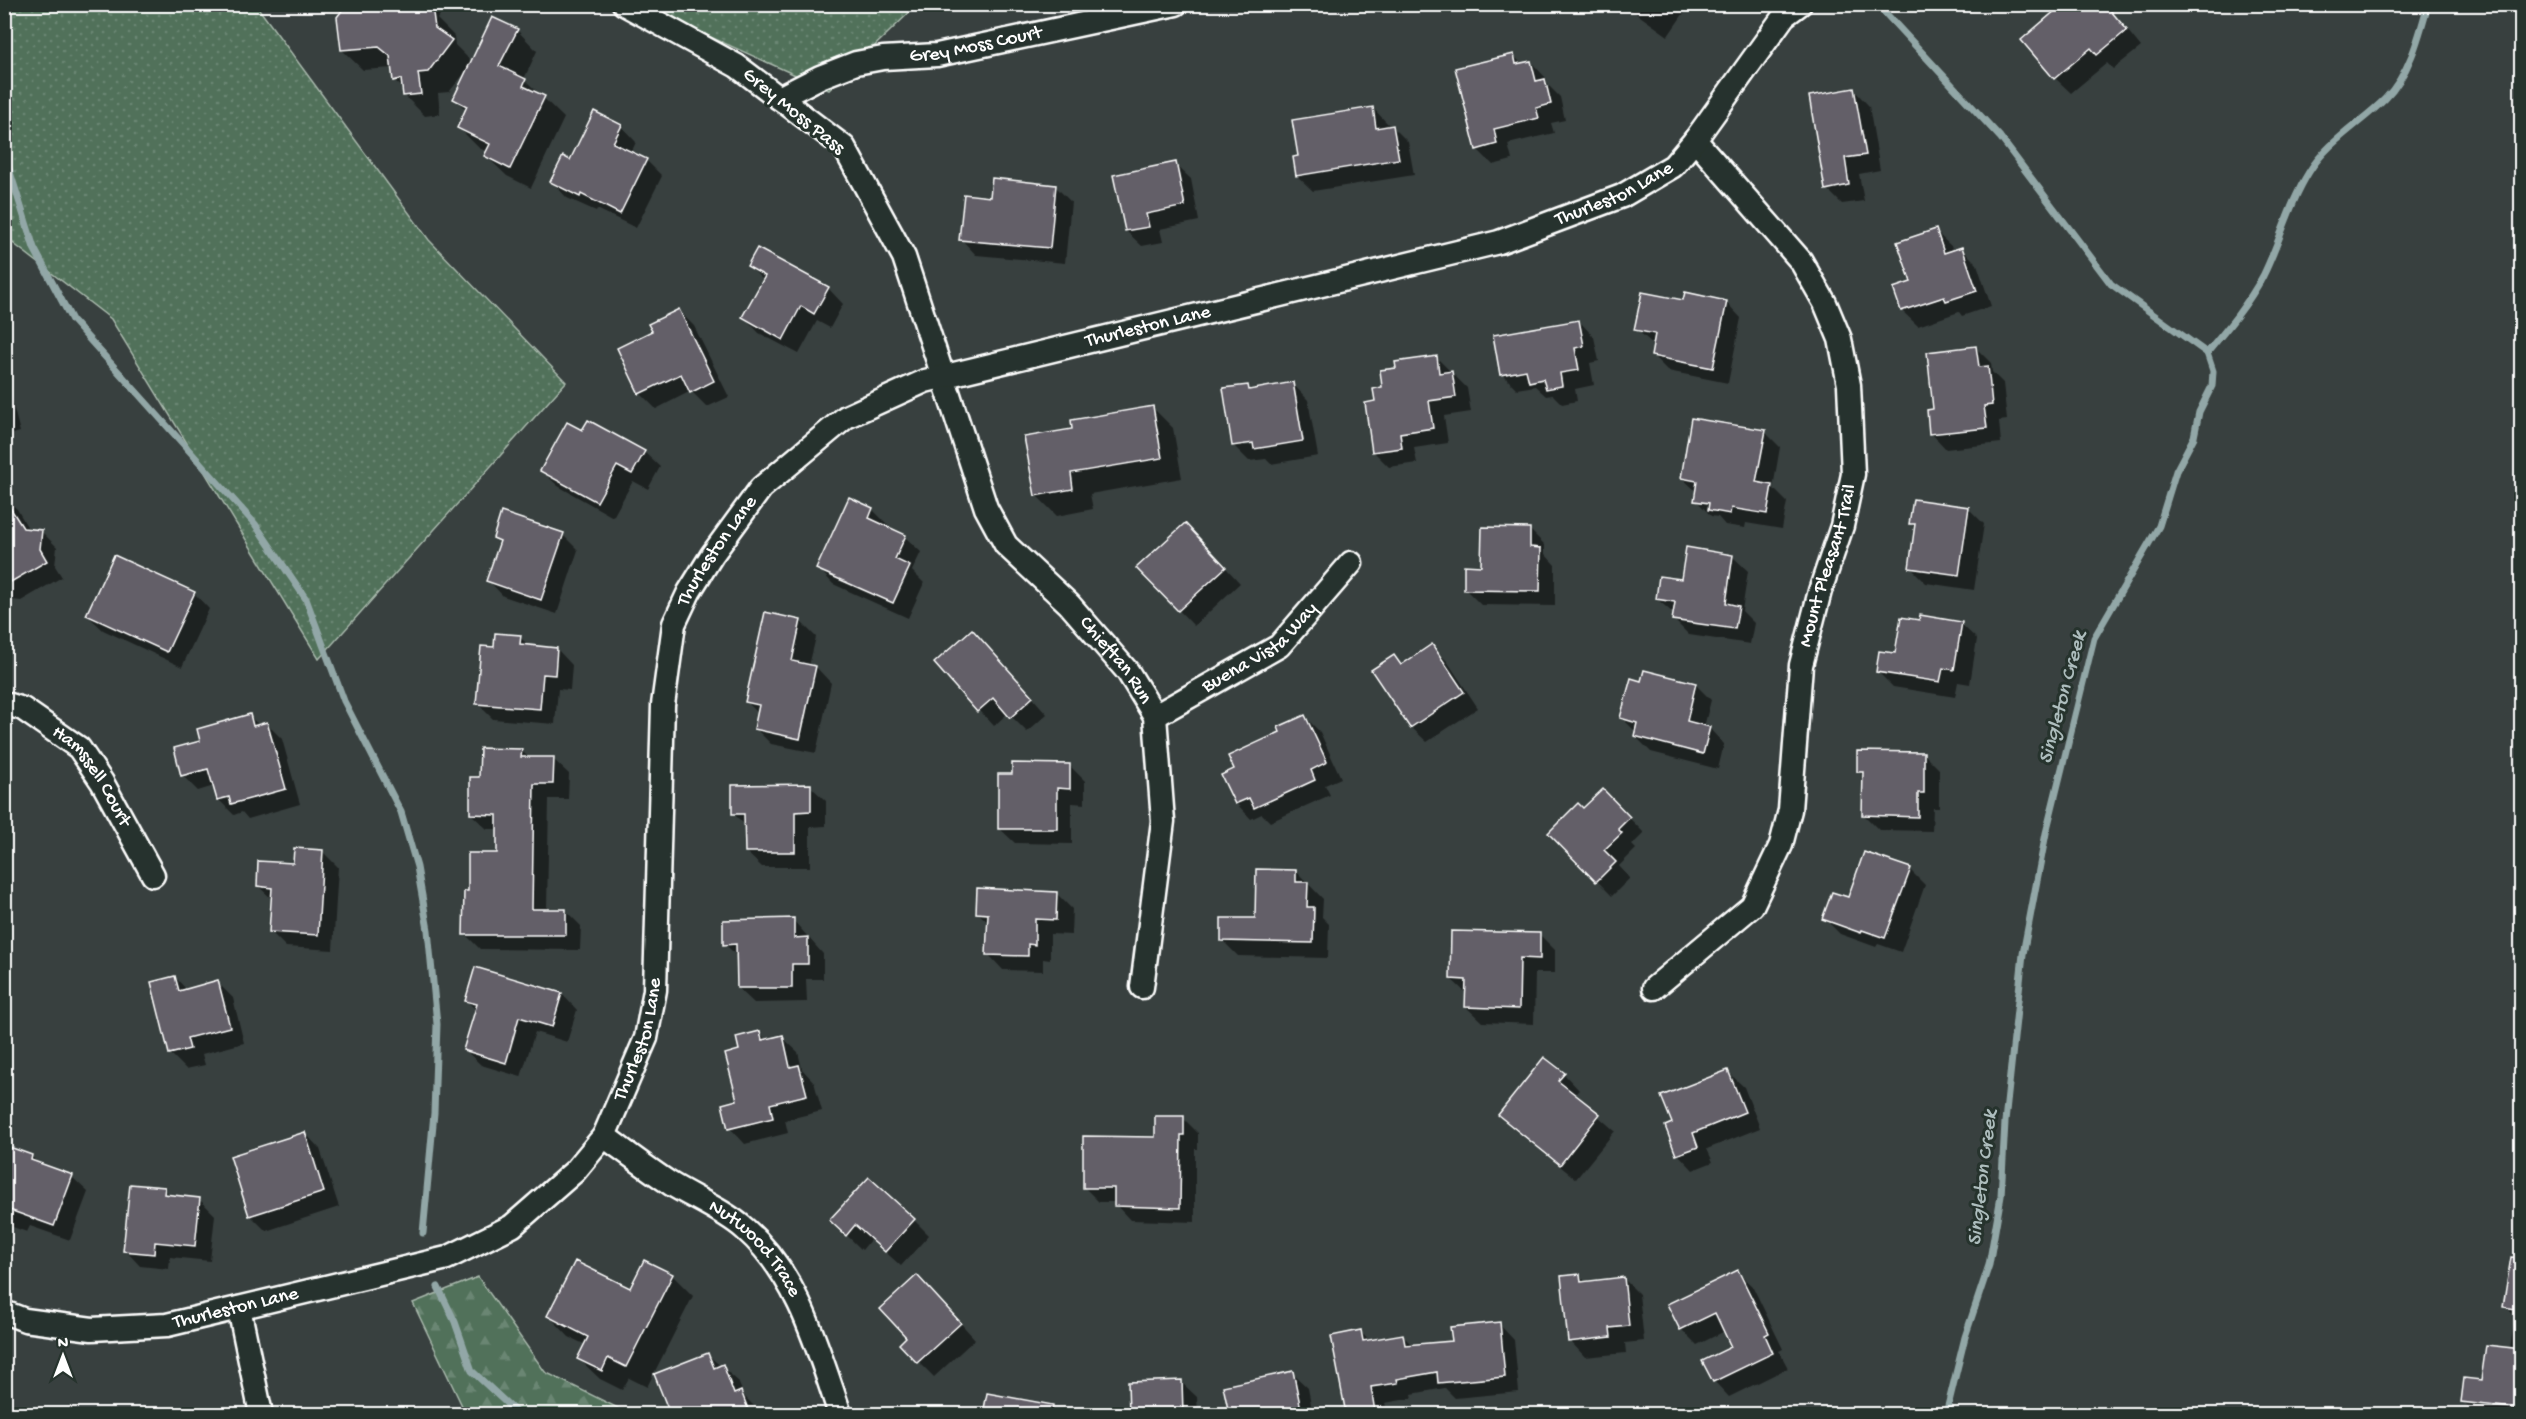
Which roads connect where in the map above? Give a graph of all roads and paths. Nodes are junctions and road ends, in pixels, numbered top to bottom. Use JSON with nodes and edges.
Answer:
{"nodes":[{"id":1,"x":624,"y":4,"type":"edge"},
{"id":2,"x":1176,"y":4,"type":"edge"},
{"id":3,"x":1800,"y":4,"type":"edge"},
{"id":4,"x":779,"y":98,"type":"junction"},
{"id":5,"x":1695,"y":140,"type":"junction"},
{"id":6,"x":944,"y":374,"type":"junction"},
{"id":7,"x":1351,"y":563,"type":"dead end"},
{"id":8,"x":4,"y":703,"type":"edge"},
{"id":9,"x":1155,"y":716,"type":"junction"},
{"id":10,"x":153,"y":875,"type":"dead end"},
{"id":11,"x":1142,"y":987,"type":"dead end"},
{"id":12,"x":1654,"y":988,"type":"dead end"},
{"id":13,"x":604,"y":1136,"type":"junction"},
{"id":14,"x":239,"y":1308,"type":"junction"},
{"id":15,"x":4,"y":1312,"type":"edge"},
{"id":16,"x":261,"y":1414,"type":"edge"},
{"id":17,"x":840,"y":1414,"type":"edge"}],
"edges":[{"from":1,"to":4,"type":"street","name":"Grey Moss Pass"},
{"from":2,"to":4,"type":"street","name":"Grey Moss Court"},
{"from":3,"to":5,"type":"street","name":"Thurleston Lane"},
{"from":4,"to":6,"type":"street","name":"Grey Moss Pass"},
{"from":5,"to":6,"type":"street","name":"Thurleston Lane"},
{"from":5,"to":12,"type":"street","name":"Mount Pleasant Trail"},
{"from":6,"to":9,"type":"street","name":"Chieftan Run"},
{"from":6,"to":13,"type":"street","name":"Thurleston Lane"},
{"from":7,"to":9,"type":"street","name":"Buena Vista Way"},
{"from":8,"to":10,"type":"street","name":"Hamssell Court"},
{"from":9,"to":11,"type":"street","name":"Chieftan Run"},
{"from":13,"to":14,"type":"street","name":"Thurleston Lane"},
{"from":13,"to":17,"type":"street","name":"Nutwood Trace"},
{"from":14,"to":15,"type":"street","name":"Thurleston Lane"},
{"from":14,"to":16,"type":"street"}]}
